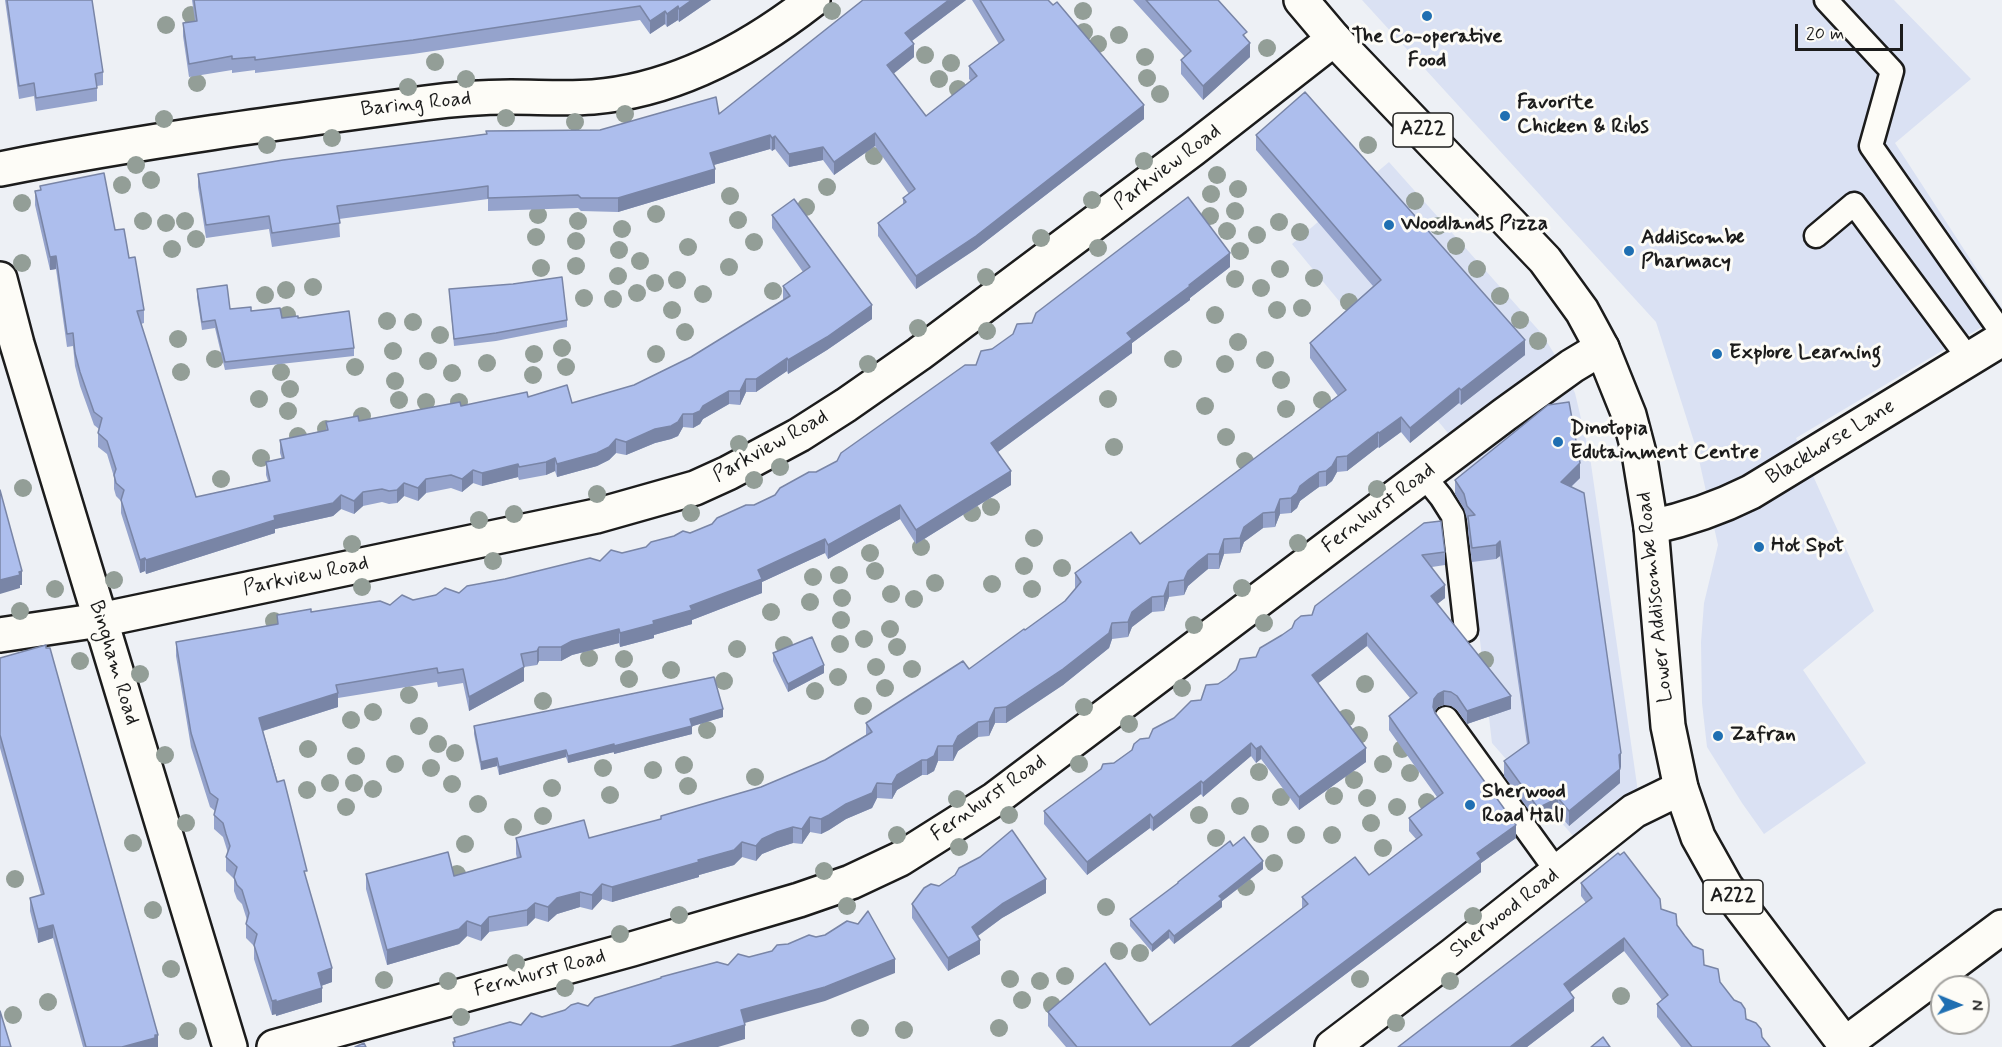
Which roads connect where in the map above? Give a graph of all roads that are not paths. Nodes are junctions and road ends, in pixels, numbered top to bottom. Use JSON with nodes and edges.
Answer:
{"nodes":[{"id":1,"x":813,"y":0,"type":"edge"},
{"id":2,"x":1302,"y":0,"type":"edge"},
{"id":3,"x":1826,"y":0,"type":"edge"},
{"id":4,"x":1334,"y":39,"type":"junction"},
{"id":5,"x":0,"y":169,"type":"edge"},
{"id":6,"x":1816,"y":236,"type":"dead end"},
{"id":7,"x":0,"y":279,"type":"edge"},
{"id":8,"x":2002,"y":333,"type":"edge"},
{"id":9,"x":2002,"y":339,"type":"edge"},
{"id":10,"x":1602,"y":348,"type":"junction"},
{"id":11,"x":1969,"y":359,"type":"junction"},
{"id":12,"x":1424,"y":476,"type":"junction"},
{"id":13,"x":1651,"y":526,"type":"junction"},
{"id":14,"x":100,"y":620,"type":"junction"},
{"id":15,"x":1466,"y":630,"type":"dead end"},
{"id":16,"x":0,"y":635,"type":"edge"},
{"id":17,"x":1446,"y":718,"type":"dead end"},
{"id":18,"x":1681,"y":788,"type":"junction"},
{"id":19,"x":1558,"y":873,"type":"junction"},
{"id":20,"x":2002,"y":927,"type":"edge"},
{"id":21,"x":1846,"y":1046,"type":"edge"},
{"id":22,"x":230,"y":1047,"type":"edge"},
{"id":23,"x":274,"y":1047,"type":"edge"},
{"id":24,"x":1332,"y":1047,"type":"edge"}],
"edges":[{"from":1,"to":5,"type":"street","name":"Baring Road"},
{"from":2,"to":4,"type":"street","name":"Lower Addiscombe Road","number":"A222"},
{"from":3,"to":8,"type":"lane"},
{"from":4,"to":10,"type":"street","name":"Lower Addiscombe Road","number":"A222"},
{"from":4,"to":14,"type":"street","name":"Parkview Road"},
{"from":6,"to":11,"type":"lane"},
{"from":7,"to":14,"type":"street","name":"Bingham Road"},
{"from":9,"to":11,"type":"street","name":"Blackhorse Lane"},
{"from":10,"to":12,"type":"street","name":"Fernhurst Road"},
{"from":10,"to":13,"type":"street","name":"Lower Addiscombe Road","number":"A222"},
{"from":11,"to":13,"type":"street","name":"Blackhorse Lane"},
{"from":12,"to":15,"type":"lane"},
{"from":12,"to":23,"type":"street","name":"Fernhurst Road"},
{"from":13,"to":18,"type":"street","name":"Lower Addiscombe Road","number":"A222"},
{"from":14,"to":16,"type":"street","name":"Parkview Road"},
{"from":14,"to":22,"type":"street","name":"Bingham Road"},
{"from":17,"to":19,"type":"lane"},
{"from":18,"to":19,"type":"street","name":"Sherwood Road"},
{"from":18,"to":21,"type":"street","name":"Lower Addiscombe Road","number":"A222"},
{"from":19,"to":24,"type":"street","name":"Sherwood Road"},
{"from":20,"to":21,"type":"street"}]}
